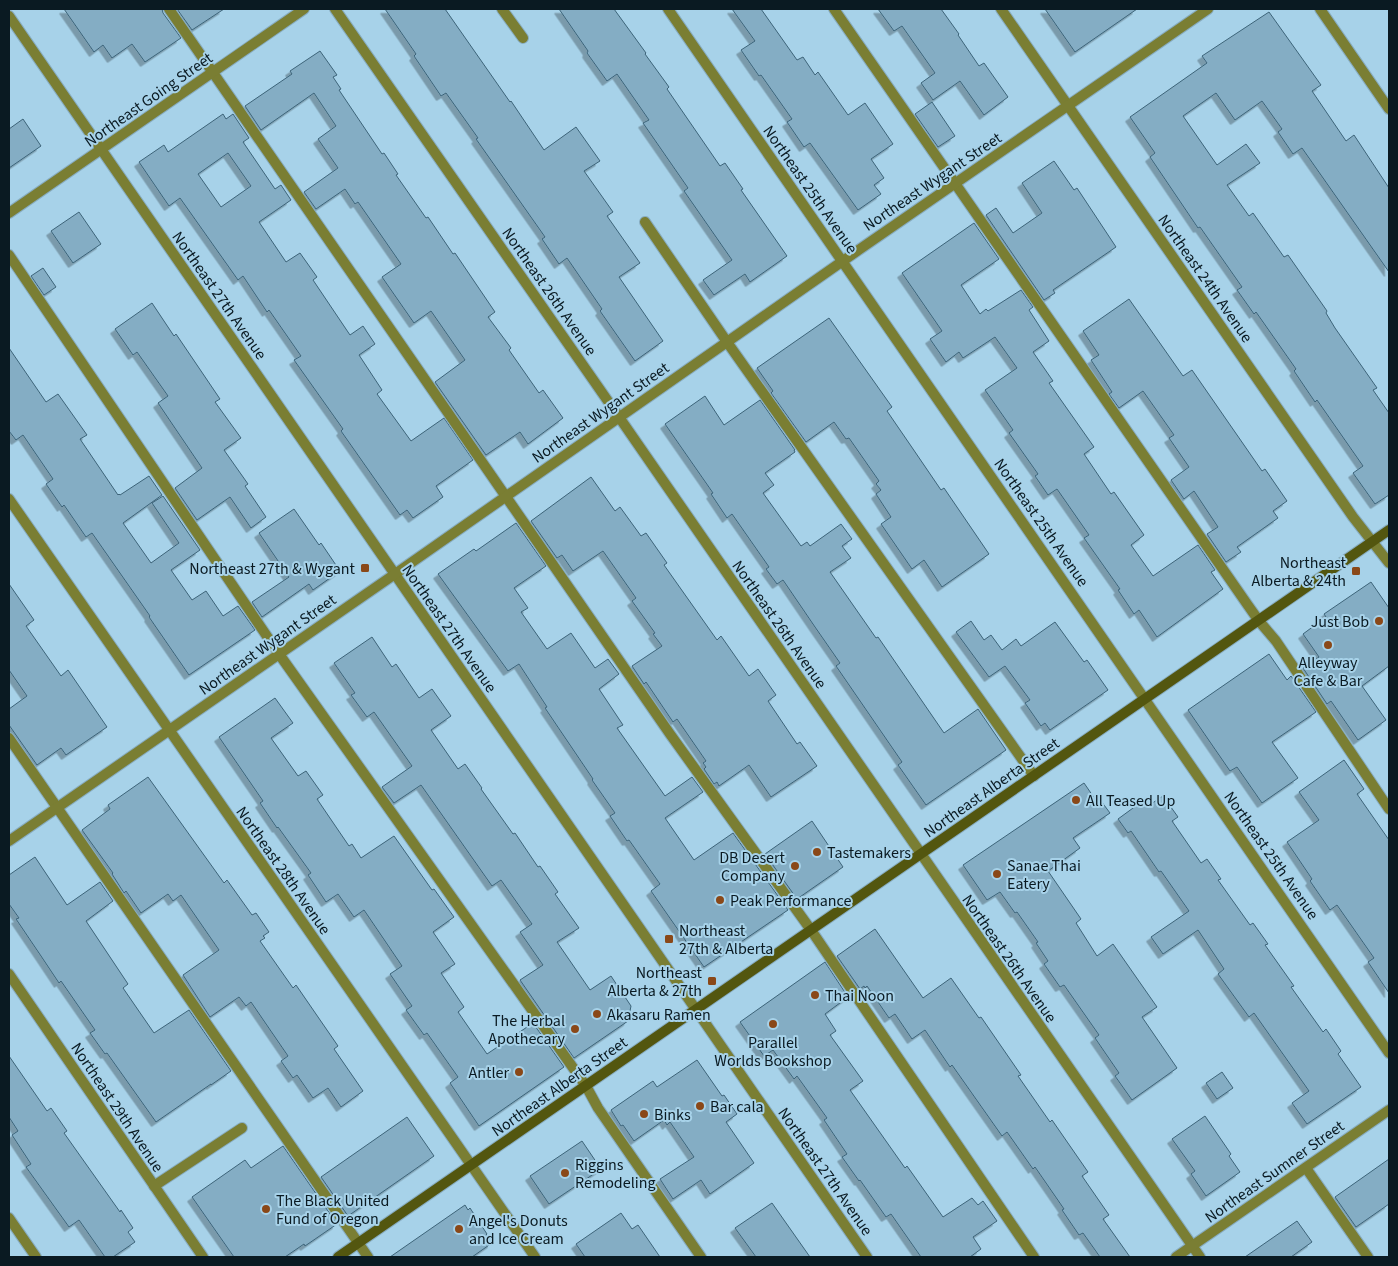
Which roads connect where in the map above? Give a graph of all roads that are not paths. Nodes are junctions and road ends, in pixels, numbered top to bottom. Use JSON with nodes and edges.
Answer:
{"nodes":[{"id":1,"x":169,"y":9,"type":"edge"},
{"id":2,"x":304,"y":9,"type":"edge"},
{"id":3,"x":335,"y":9,"type":"edge"},
{"id":4,"x":502,"y":9,"type":"edge"},
{"id":5,"x":668,"y":9,"type":"edge"},
{"id":6,"x":834,"y":9,"type":"edge"},
{"id":7,"x":1001,"y":9,"type":"edge"},
{"id":8,"x":1208,"y":9,"type":"edge"},
{"id":9,"x":1320,"y":9,"type":"edge"},
{"id":10,"x":9,"y":16,"type":"edge"},
{"id":11,"x":523,"y":38,"type":"dead end"},
{"id":12,"x":212,"y":72,"type":"junction"},
{"id":13,"x":1068,"y":106,"type":"junction"},
{"id":14,"x":1389,"y":109,"type":"edge"},
{"id":15,"x":101,"y":150,"type":"junction"},
{"id":16,"x":955,"y":184,"type":"junction"},
{"id":17,"x":9,"y":214,"type":"edge"},
{"id":18,"x":645,"y":222,"type":"dead end"},
{"id":19,"x":9,"y":255,"type":"edge"},
{"id":20,"x":843,"y":261,"type":"junction"},
{"id":21,"x":727,"y":342,"type":"junction"},
{"id":22,"x":619,"y":417,"type":"junction"},
{"id":23,"x":506,"y":496,"type":"junction"},
{"id":24,"x":9,"y":499,"type":"edge"},
{"id":25,"x":1389,"y":530,"type":"edge"},
{"id":26,"x":1373,"y":542,"type":"junction"},
{"id":27,"x":1389,"y":563,"type":"edge"},
{"id":28,"x":394,"y":574,"type":"junction"},
{"id":29,"x":1259,"y":620,"type":"junction"},
{"id":30,"x":279,"y":654,"type":"junction"},
{"id":31,"x":1146,"y":699,"type":"junction"},
{"id":32,"x":169,"y":730,"type":"junction"},
{"id":33,"x":9,"y":738,"type":"edge"},
{"id":34,"x":1034,"y":776,"type":"junction"},
{"id":35,"x":58,"y":808,"type":"junction"},
{"id":36,"x":1389,"y":809,"type":"edge"},
{"id":37,"x":9,"y":842,"type":"edge"},
{"id":38,"x":920,"y":855,"type":"junction"},
{"id":39,"x":811,"y":930,"type":"junction"},
{"id":40,"x":9,"y":974,"type":"edge"},
{"id":41,"x":696,"y":1010,"type":"junction"},
{"id":42,"x":1389,"y":1052,"type":"edge"},
{"id":43,"x":586,"y":1086,"type":"junction"},
{"id":44,"x":1389,"y":1110,"type":"edge"},
{"id":45,"x":242,"y":1128,"type":"dead end"},
{"id":46,"x":471,"y":1165,"type":"junction"},
{"id":47,"x":1306,"y":1168,"type":"junction"},
{"id":48,"x":154,"y":1186,"type":"junction"},
{"id":49,"x":9,"y":1218,"type":"edge"},
{"id":50,"x":358,"y":1243,"type":"junction"},
{"id":51,"x":1192,"y":1246,"type":"junction"},
{"id":52,"x":36,"y":1257,"type":"edge"},
{"id":53,"x":203,"y":1257,"type":"edge"},
{"id":54,"x":338,"y":1257,"type":"edge"},
{"id":55,"x":368,"y":1257,"type":"edge"},
{"id":56,"x":535,"y":1257,"type":"edge"},
{"id":57,"x":701,"y":1257,"type":"edge"},
{"id":58,"x":867,"y":1257,"type":"edge"},
{"id":59,"x":1034,"y":1257,"type":"edge"},
{"id":60,"x":1176,"y":1257,"type":"edge"},
{"id":61,"x":1200,"y":1257,"type":"edge"},
{"id":62,"x":1368,"y":1257,"type":"edge"}],
"edges":[{"from":1,"to":12,"type":"street"},
{"from":2,"to":12,"type":"street","name":"Northeast Going Street"},
{"from":3,"to":22,"type":"street","name":"Northeast 26th Avenue"},
{"from":4,"to":11,"type":"street"},
{"from":5,"to":20,"type":"street","name":"Northeast 25th Avenue"},
{"from":6,"to":16,"type":"street"},
{"from":7,"to":13,"type":"street","name":"Northeast 24th Avenue"},
{"from":8,"to":13,"type":"street","name":"Northeast Wygant Street"},
{"from":9,"to":14,"type":"street"},
{"from":10,"to":15,"type":"street","name":"Northeast 27th Avenue"},
{"from":12,"to":15,"type":"street","name":"Northeast Going Street"},
{"from":12,"to":23,"type":"street"},
{"from":13,"to":16,"type":"street","name":"Northeast Wygant Street"},
{"from":13,"to":26,"type":"street","name":"Northeast 24th Avenue"},
{"from":15,"to":17,"type":"street","name":"Northeast Going Street"},
{"from":15,"to":28,"type":"street","name":"Northeast 27th Avenue"},
{"from":16,"to":20,"type":"street","name":"Northeast Wygant Street"},
{"from":16,"to":29,"type":"street"},
{"from":18,"to":21,"type":"street"},
{"from":19,"to":30,"type":"street"},
{"from":20,"to":21,"type":"street","name":"Northeast Wygant Street"},
{"from":20,"to":31,"type":"street","name":"Northeast 25th Avenue"},
{"from":21,"to":22,"type":"street","name":"Northeast Wygant Street"},
{"from":21,"to":34,"type":"street"},
{"from":22,"to":23,"type":"street","name":"Northeast Wygant Street"},
{"from":22,"to":38,"type":"street","name":"Northeast 26th Avenue"},
{"from":23,"to":28,"type":"street","name":"Northeast Wygant Street"},
{"from":23,"to":39,"type":"street"},
{"from":24,"to":32,"type":"street","name":"Northeast 28th Avenue"},
{"from":25,"to":26,"type":"street","name":"Northeast Alberta Street"},
{"from":26,"to":27,"type":"street","name":"Northeast 24th Avenue"},
{"from":26,"to":29,"type":"street","name":"Northeast Alberta Street"},
{"from":28,"to":30,"type":"street","name":"Northeast Wygant Street"},
{"from":28,"to":41,"type":"street","name":"Northeast 27th Avenue"},
{"from":29,"to":31,"type":"street","name":"Northeast Alberta Street"},
{"from":29,"to":36,"type":"street"},
{"from":30,"to":32,"type":"street","name":"Northeast Wygant Street"},
{"from":30,"to":43,"type":"street"},
{"from":31,"to":34,"type":"street","name":"Northeast Alberta Street"},
{"from":31,"to":42,"type":"street","name":"Northeast 25th Avenue"},
{"from":32,"to":35,"type":"street","name":"Northeast Wygant Street"},
{"from":32,"to":46,"type":"street","name":"Northeast 28th Avenue"},
{"from":33,"to":35,"type":"street"},
{"from":34,"to":38,"type":"street","name":"Northeast Alberta Street"},
{"from":35,"to":37,"type":"street","name":"Northeast Wygant Street"},
{"from":35,"to":50,"type":"street"},
{"from":38,"to":39,"type":"street","name":"Northeast Alberta Street"},
{"from":38,"to":51,"type":"street","name":"Northeast 26th Avenue"},
{"from":39,"to":41,"type":"street","name":"Northeast Alberta Street"},
{"from":39,"to":59,"type":"street"},
{"from":40,"to":48,"type":"street","name":"Northeast 29th Avenue"},
{"from":41,"to":43,"type":"street","name":"Northeast Alberta Street"},
{"from":41,"to":58,"type":"street","name":"Northeast 27th Avenue"},
{"from":43,"to":46,"type":"street","name":"Northeast Alberta Street"},
{"from":43,"to":57,"type":"street"},
{"from":44,"to":47,"type":"street","name":"Northeast Sumner Street"},
{"from":45,"to":48,"type":"street"},
{"from":46,"to":50,"type":"street","name":"Northeast Alberta Street"},
{"from":46,"to":56,"type":"street","name":"Northeast 28th Avenue"},
{"from":47,"to":51,"type":"street","name":"Northeast Sumner Street"},
{"from":47,"to":62,"type":"street"},
{"from":48,"to":53,"type":"street","name":"Northeast 29th Avenue"},
{"from":49,"to":52,"type":"street"},
{"from":50,"to":54,"type":"street","name":"Northeast Alberta Street"},
{"from":50,"to":55,"type":"street"},
{"from":51,"to":60,"type":"street","name":"Northeast Sumner Street"},
{"from":51,"to":61,"type":"street","name":"Northeast 26th Avenue"}]}
